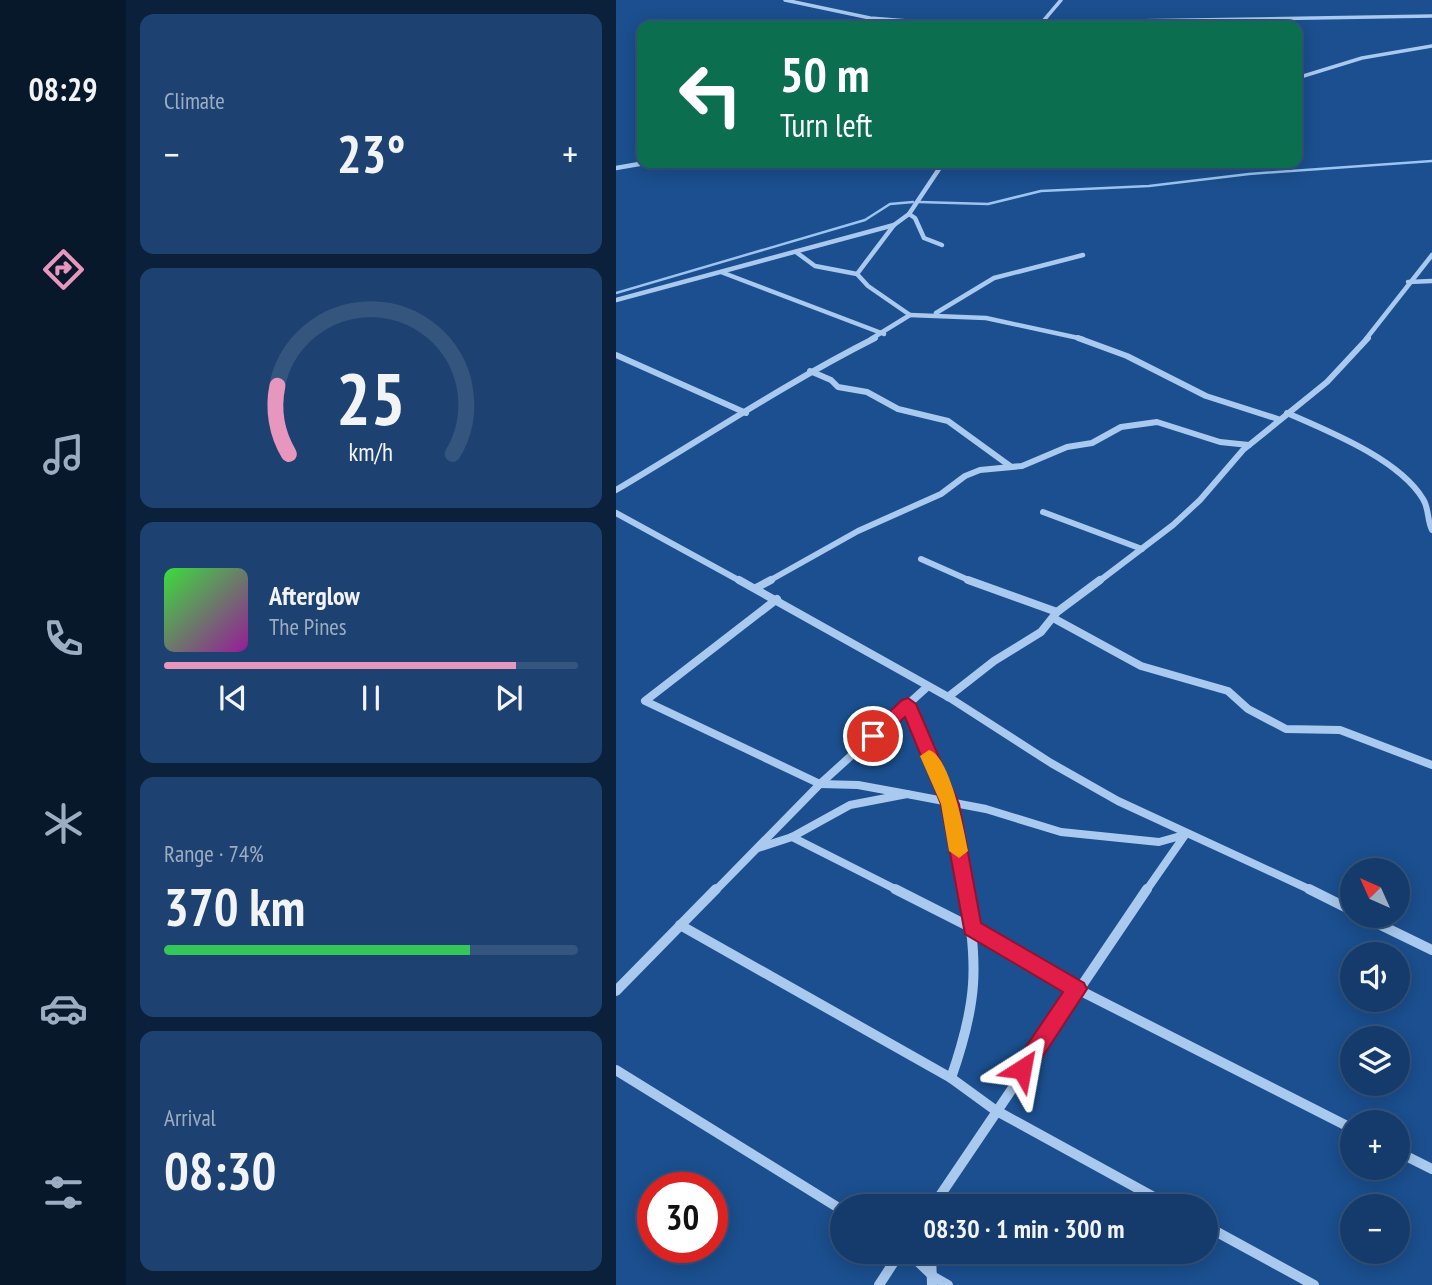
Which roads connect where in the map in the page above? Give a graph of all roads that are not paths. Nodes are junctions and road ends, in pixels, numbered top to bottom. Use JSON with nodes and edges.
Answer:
{"nodes":[{"id":1,"x":785,"y":0,"type":"edge"},
{"id":2,"x":1061,"y":0,"type":"edge"},
{"id":3,"x":1432,"y":16,"type":"edge"},
{"id":4,"x":1273,"y":19,"type":"joint"},
{"id":5,"x":1199,"y":20,"type":"joint"},
{"id":6,"x":902,"y":21,"type":"edge"},
{"id":7,"x":1043,"y":21,"type":"edge"},
{"id":8,"x":1167,"y":21,"type":"edge"},
{"id":9,"x":1432,"y":46,"type":"edge"},
{"id":10,"x":1302,"y":77,"type":"edge"},
{"id":11,"x":637,"y":164,"type":"edge"},
{"id":12,"x":616,"y":168,"type":"edge"},
{"id":13,"x":940,"y":168,"type":"edge"},
{"id":14,"x":909,"y":214,"type":"junction"},
{"id":15,"x":894,"y":225,"type":"junction"},
{"id":16,"x":942,"y":245,"type":"dead end"},
{"id":17,"x":796,"y":253,"type":"junction"},
{"id":18,"x":1083,"y":255,"type":"dead end"},
{"id":19,"x":1432,"y":255,"type":"edge"},
{"id":20,"x":720,"y":272,"type":"junction"},
{"id":21,"x":858,"y":274,"type":"junction"},
{"id":22,"x":1432,"y":281,"type":"edge"},
{"id":23,"x":1408,"y":282,"type":"junction"},
{"id":24,"x":616,"y":300,"type":"edge"},
{"id":25,"x":936,"y":313,"type":"junction"},
{"id":26,"x":909,"y":314,"type":"junction"},
{"id":27,"x":884,"y":334,"type":"junction"},
{"id":28,"x":616,"y":355,"type":"edge"},
{"id":29,"x":810,"y":371,"type":"junction"},
{"id":30,"x":746,"y":413,"type":"junction"},
{"id":31,"x":1287,"y":413,"type":"junction"},
{"id":32,"x":1278,"y":419,"type":"junction"},
{"id":33,"x":1250,"y":445,"type":"junction"},
{"id":34,"x":1010,"y":466,"type":"junction"},
{"id":35,"x":616,"y":490,"type":"edge"},
{"id":36,"x":1043,"y":512,"type":"dead end"},
{"id":37,"x":616,"y":513,"type":"edge"},
{"id":38,"x":1432,"y":530,"type":"edge"},
{"id":39,"x":1142,"y":549,"type":"junction"},
{"id":40,"x":920,"y":559,"type":"dead end"},
{"id":41,"x":756,"y":588,"type":"junction"},
{"id":42,"x":777,"y":599,"type":"junction"},
{"id":43,"x":1056,"y":615,"type":"junction"},
{"id":44,"x":927,"y":687,"type":"junction"},
{"id":45,"x":948,"y":697,"type":"junction"},
{"id":46,"x":908,"y":704,"type":"junction"},
{"id":47,"x":1432,"y":765,"type":"edge"},
{"id":48,"x":820,"y":784,"type":"junction"},
{"id":49,"x":907,"y":794,"type":"junction"},
{"id":50,"x":950,"y":804,"type":"junction"},
{"id":51,"x":1185,"y":835,"type":"junction"},
{"id":52,"x":792,"y":837,"type":"junction"},
{"id":53,"x":758,"y":848,"type":"junction"},
{"id":54,"x":1340,"y":905,"type":"edge"},
{"id":55,"x":680,"y":925,"type":"junction"},
{"id":56,"x":972,"y":928,"type":"junction"},
{"id":57,"x":1387,"y":928,"type":"edge"},
{"id":58,"x":1432,"y":950,"type":"edge"},
{"id":59,"x":1077,"y":989,"type":"junction"},
{"id":60,"x":616,"y":990,"type":"edge"},
{"id":61,"x":616,"y":1070,"type":"edge"},
{"id":62,"x":951,"y":1077,"type":"junction"},
{"id":63,"x":995,"y":1110,"type":"junction"},
{"id":64,"x":1340,"y":1122,"type":"edge"},
{"id":65,"x":1410,"y":1158,"type":"edge"},
{"id":66,"x":1432,"y":1169,"type":"edge"},
{"id":67,"x":941,"y":1194,"type":"edge"},
{"id":68,"x":1148,"y":1194,"type":"edge"},
{"id":69,"x":830,"y":1203,"type":"edge"},
{"id":70,"x":1218,"y":1233,"type":"edge"},
{"id":71,"x":893,"y":1264,"type":"edge"},
{"id":72,"x":918,"y":1264,"type":"edge"},
{"id":73,"x":933,"y":1281,"type":"edge"},
{"id":74,"x":879,"y":1285,"type":"edge"},
{"id":75,"x":948,"y":1285,"type":"edge"},
{"id":76,"x":1314,"y":1285,"type":"edge"}],
"edges":[{"from":1,"to":6,"type":"street"},
{"from":2,"to":7,"type":"street"},
{"from":3,"to":4,"type":"street"},
{"from":4,"to":5,"type":"street"},
{"from":5,"to":8,"type":"street"},
{"from":9,"to":10,"type":"street"},
{"from":11,"to":12,"type":"street"},
{"from":13,"to":14,"type":"street"},
{"from":14,"to":15,"type":"street"},
{"from":14,"to":16,"type":"street"},
{"from":15,"to":17,"type":"street"},
{"from":15,"to":21,"type":"street"},
{"from":17,"to":20,"type":"street"},
{"from":17,"to":21,"type":"street"},
{"from":18,"to":25,"type":"street"},
{"from":19,"to":23,"type":"street"},
{"from":20,"to":24,"type":"street"},
{"from":20,"to":27,"type":"street"},
{"from":21,"to":26,"type":"street"},
{"from":22,"to":23,"type":"street"},
{"from":23,"to":31,"type":"street"},
{"from":25,"to":26,"type":"street"},
{"from":25,"to":32,"type":"street"},
{"from":26,"to":27,"type":"street"},
{"from":27,"to":29,"type":"street"},
{"from":28,"to":30,"type":"street"},
{"from":29,"to":30,"type":"street"},
{"from":29,"to":34,"type":"street"},
{"from":30,"to":35,"type":"street"},
{"from":31,"to":32,"type":"street"},
{"from":31,"to":38,"type":"street"},
{"from":32,"to":33,"type":"street"},
{"from":33,"to":34,"type":"street"},
{"from":33,"to":39,"type":"street"},
{"from":34,"to":41,"type":"street"},
{"from":36,"to":39,"type":"street"},
{"from":37,"to":41,"type":"street"},
{"from":39,"to":43,"type":"street"},
{"from":40,"to":43,"type":"street"},
{"from":41,"to":42,"type":"street"},
{"from":42,"to":44,"type":"street"},
{"from":42,"to":48,"type":"street"},
{"from":43,"to":45,"type":"street"},
{"from":43,"to":47,"type":"street"},
{"from":44,"to":45,"type":"street"},
{"from":44,"to":46,"type":"street"},
{"from":45,"to":51,"type":"street"},
{"from":46,"to":48,"type":"street"},
{"from":46,"to":50,"type":"street"},
{"from":48,"to":49,"type":"street"},
{"from":48,"to":53,"type":"street"},
{"from":49,"to":50,"type":"street"},
{"from":49,"to":52,"type":"street"},
{"from":50,"to":51,"type":"street"},
{"from":50,"to":56,"type":"street"},
{"from":51,"to":54,"type":"street"},
{"from":51,"to":59,"type":"street"},
{"from":52,"to":53,"type":"street"},
{"from":52,"to":56,"type":"street"},
{"from":53,"to":55,"type":"street"},
{"from":55,"to":60,"type":"street"},
{"from":55,"to":62,"type":"street"},
{"from":56,"to":59,"type":"street"},
{"from":56,"to":62,"type":"street"},
{"from":57,"to":58,"type":"street"},
{"from":59,"to":63,"type":"street"},
{"from":59,"to":64,"type":"street"},
{"from":61,"to":69,"type":"street"},
{"from":62,"to":63,"type":"street"},
{"from":63,"to":67,"type":"street"},
{"from":63,"to":68,"type":"street"},
{"from":65,"to":66,"type":"street"},
{"from":70,"to":76,"type":"street"},
{"from":71,"to":74,"type":"street"},
{"from":72,"to":73,"type":"street"},
{"from":73,"to":75,"type":"street"}]}
